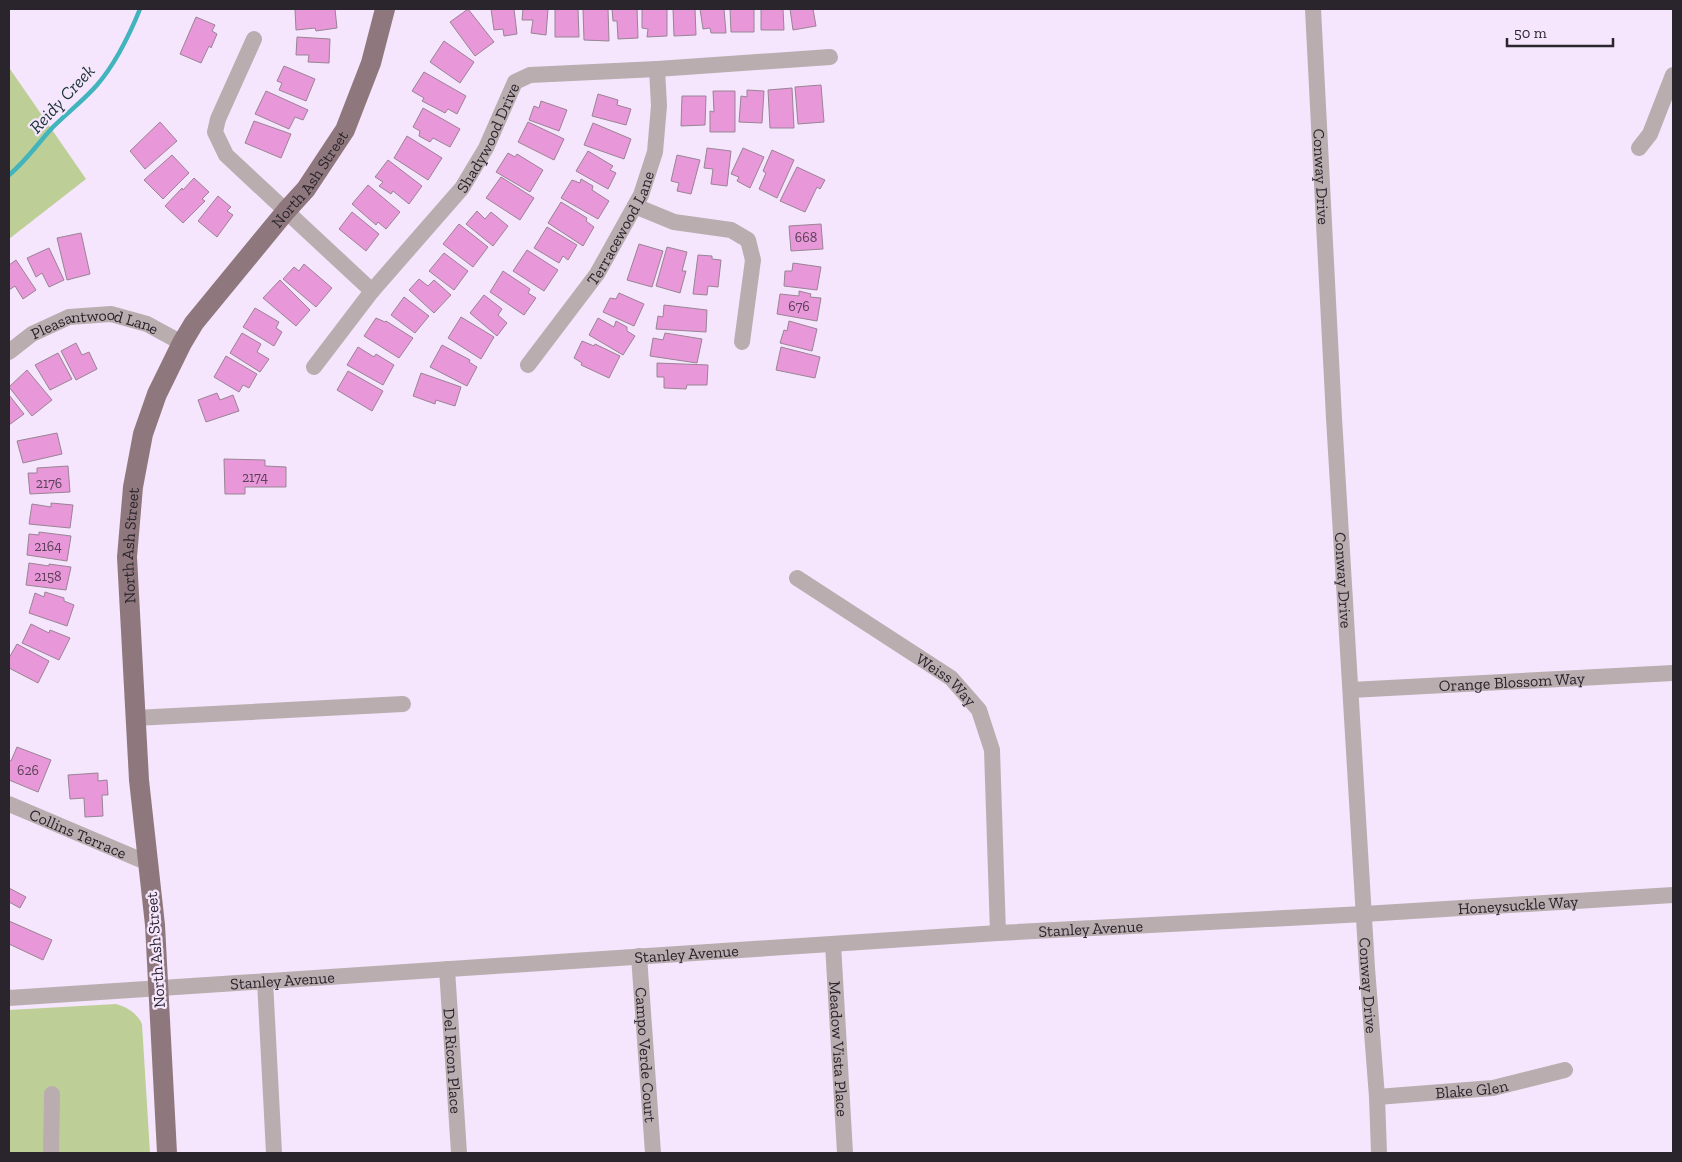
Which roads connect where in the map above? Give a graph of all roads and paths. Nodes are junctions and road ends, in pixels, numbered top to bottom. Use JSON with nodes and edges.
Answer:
{"nodes":[{"id":1,"x":385,"y":9,"type":"edge"},
{"id":2,"x":1313,"y":9,"type":"edge"},
{"id":3,"x":254,"y":39,"type":"dead end"},
{"id":4,"x":830,"y":57,"type":"dead end"},
{"id":5,"x":657,"y":68,"type":"junction"},
{"id":6,"x":1673,"y":74,"type":"edge"},
{"id":7,"x":1639,"y":148,"type":"dead end"},
{"id":8,"x":635,"y":206,"type":"junction"},
{"id":9,"x":286,"y":210,"type":"junction"},
{"id":10,"x":372,"y":291,"type":"junction"},
{"id":11,"x":742,"y":342,"type":"dead end"},
{"id":12,"x":182,"y":343,"type":"junction"},
{"id":13,"x":9,"y":352,"type":"edge"},
{"id":14,"x":528,"y":365,"type":"dead end"},
{"id":15,"x":314,"y":367,"type":"dead end"},
{"id":16,"x":797,"y":578,"type":"dead end"},
{"id":17,"x":1673,"y":673,"type":"edge"},
{"id":18,"x":1351,"y":690,"type":"junction"},
{"id":19,"x":403,"y":704,"type":"dead end"},
{"id":20,"x":135,"y":718,"type":"junction"},
{"id":21,"x":9,"y":804,"type":"edge"},
{"id":22,"x":148,"y":863,"type":"junction"},
{"id":23,"x":1673,"y":895,"type":"edge"},
{"id":24,"x":1364,"y":914,"type":"junction"},
{"id":25,"x":998,"y":933,"type":"junction"},
{"id":26,"x":833,"y":944,"type":"junction"},
{"id":27,"x":639,"y":956,"type":"junction"},
{"id":28,"x":447,"y":969,"type":"junction"},
{"id":29,"x":265,"y":981,"type":"junction"},
{"id":30,"x":158,"y":988,"type":"junction"},
{"id":31,"x":9,"y":998,"type":"edge"},
{"id":32,"x":1565,"y":1070,"type":"dead end"},
{"id":33,"x":52,"y":1094,"type":"dead end"},
{"id":34,"x":1377,"y":1097,"type":"junction"},
{"id":35,"x":51,"y":1153,"type":"edge"},
{"id":36,"x":167,"y":1153,"type":"edge"},
{"id":37,"x":274,"y":1153,"type":"edge"},
{"id":38,"x":459,"y":1153,"type":"edge"},
{"id":39,"x":653,"y":1153,"type":"edge"},
{"id":40,"x":845,"y":1153,"type":"edge"},
{"id":41,"x":1378,"y":1153,"type":"edge"}],
"edges":[{"from":1,"to":9,"type":"main road","name":"North Ash Street"},
{"from":2,"to":18,"type":"street","name":"Conway Drive"},
{"from":3,"to":9,"type":"street"},
{"from":4,"to":5,"type":"street","name":"Shadywood Drive"},
{"from":5,"to":8,"type":"street","name":"Terracewood Lane"},
{"from":5,"to":10,"type":"street","name":"Shadywood Drive"},
{"from":6,"to":7,"type":"street"},
{"from":8,"to":11,"type":"street"},
{"from":8,"to":14,"type":"street","name":"Terracewood Lane"},
{"from":9,"to":10,"type":"street"},
{"from":9,"to":12,"type":"main road","name":"North Ash Street"},
{"from":10,"to":15,"type":"street","name":"Shadywood Drive"},
{"from":12,"to":13,"type":"street","name":"Pleasantwood Lane"},
{"from":12,"to":20,"type":"main road","name":"North Ash Street"},
{"from":16,"to":25,"type":"street","name":"Weiss Way"},
{"from":17,"to":18,"type":"street","name":"Orange Blossom Way"},
{"from":18,"to":24,"type":"street","name":"Conway Drive"},
{"from":19,"to":20,"type":"street"},
{"from":20,"to":22,"type":"main road","name":"North Ash Street"},
{"from":21,"to":22,"type":"street","name":"Collins Terrace"},
{"from":22,"to":30,"type":"main road","name":"North Ash Street"},
{"from":23,"to":24,"type":"street","name":"Honeysuckle Way"},
{"from":24,"to":25,"type":"street","name":"Stanley Avenue"},
{"from":24,"to":34,"type":"street","name":"Conway Drive"},
{"from":25,"to":26,"type":"street","name":"Stanley Avenue"},
{"from":26,"to":27,"type":"street","name":"Stanley Avenue"},
{"from":26,"to":40,"type":"street","name":"Meadow Vista Place"},
{"from":27,"to":28,"type":"street","name":"Stanley Avenue"},
{"from":27,"to":39,"type":"street","name":"Campo Verde Court"},
{"from":28,"to":29,"type":"street","name":"Stanley Avenue"},
{"from":28,"to":38,"type":"street","name":"Del Ricon Place"},
{"from":29,"to":30,"type":"street","name":"Stanley Avenue"},
{"from":29,"to":37,"type":"street"},
{"from":30,"to":31,"type":"street","name":"Stanley Avenue"},
{"from":30,"to":36,"type":"main road","name":"North Ash Street"},
{"from":32,"to":34,"type":"street","name":"Blake Glen"},
{"from":33,"to":35,"type":"street"},
{"from":34,"to":41,"type":"street","name":"Conway Drive"}]}
